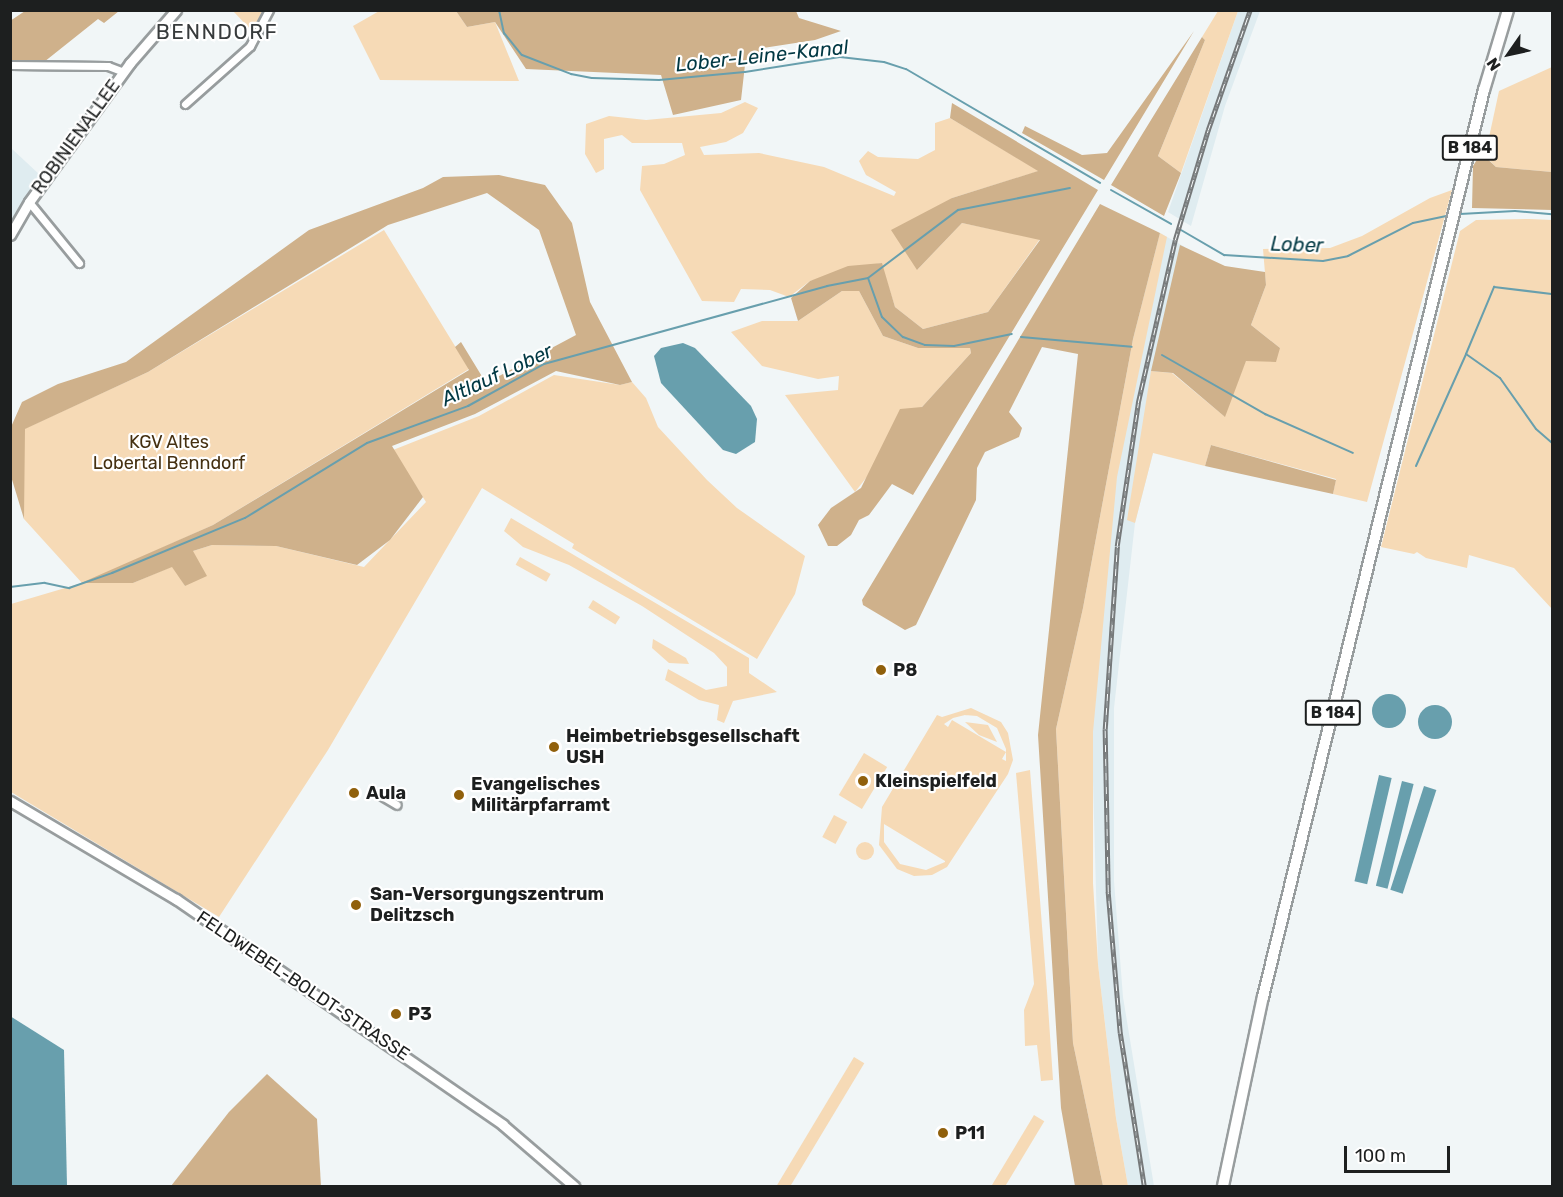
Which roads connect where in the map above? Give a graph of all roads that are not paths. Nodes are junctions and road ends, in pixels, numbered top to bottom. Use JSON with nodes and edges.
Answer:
{"nodes":[{"id":1,"x":176,"y":10,"type":"edge"},
{"id":2,"x":269,"y":10,"type":"edge"},
{"id":3,"x":1508,"y":10,"type":"edge"},
{"id":4,"x":10,"y":65,"type":"edge"},
{"id":5,"x":124,"y":72,"type":"junction"},
{"id":6,"x":185,"y":104,"type":"dead end"},
{"id":7,"x":29,"y":202,"type":"junction"},
{"id":8,"x":10,"y":235,"type":"edge"},
{"id":9,"x":79,"y":264,"type":"dead end"},
{"id":10,"x":382,"y":796,"type":"dead end"},
{"id":11,"x":14,"y":803,"type":"edge"},
{"id":12,"x":397,"y":805,"type":"dead end"},
{"id":13,"x":574,"y":1186,"type":"edge"},
{"id":14,"x":1223,"y":1186,"type":"edge"}],
"edges":[{"from":1,"to":5,"type":"street","name":"ROBINIENALLEE"},
{"from":2,"to":6,"type":"street"},
{"from":3,"to":14,"type":"main road","number":"B 184"},
{"from":4,"to":5,"type":"street"},
{"from":5,"to":7,"type":"street","name":"ROBINIENALLEE"},
{"from":7,"to":8,"type":"street","name":"ROBINIENALLEE"},
{"from":7,"to":9,"type":"street","name":"ROBINIENALLEE"},
{"from":10,"to":12,"type":"street"},
{"from":11,"to":13,"type":"street","name":"FELDWEBEL-BOLDT-STRASSE"}]}
